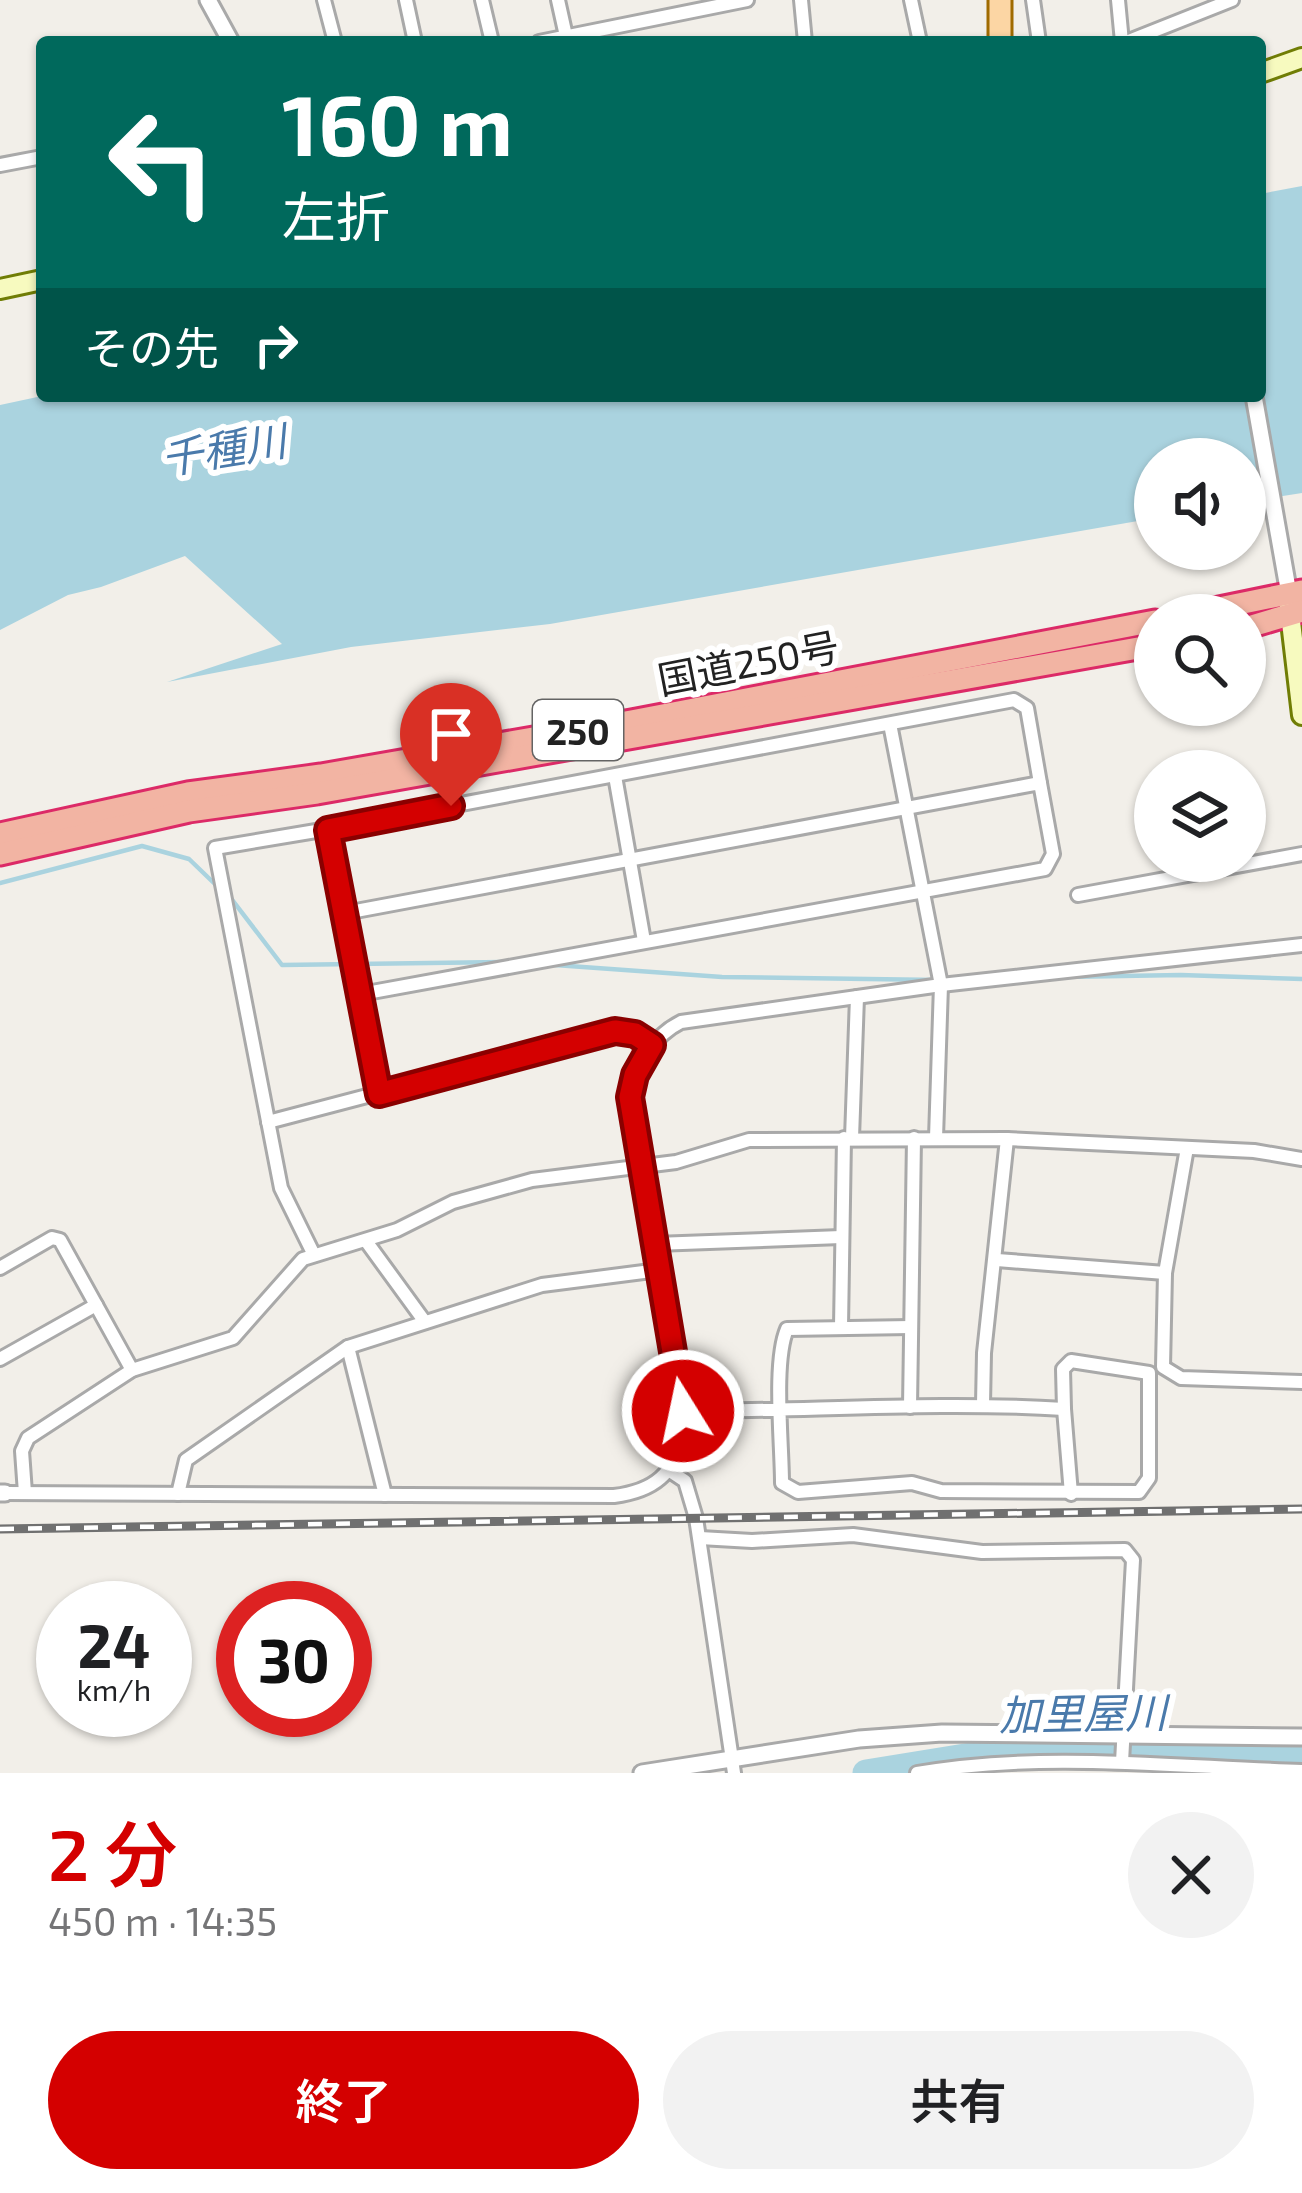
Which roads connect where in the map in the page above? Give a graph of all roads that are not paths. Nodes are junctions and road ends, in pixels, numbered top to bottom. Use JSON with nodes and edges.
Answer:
{"nodes":[{"id":1,"x":208,"y":0,"type":"edge"},
{"id":2,"x":324,"y":0,"type":"edge"},
{"id":3,"x":406,"y":0,"type":"edge"},
{"id":4,"x":482,"y":0,"type":"edge"},
{"id":5,"x":558,"y":0,"type":"edge"},
{"id":6,"x":747,"y":0,"type":"edge"},
{"id":7,"x":801,"y":0,"type":"edge"},
{"id":8,"x":911,"y":0,"type":"edge"},
{"id":9,"x":1000,"y":0,"type":"edge"},
{"id":10,"x":1033,"y":0,"type":"edge"},
{"id":11,"x":1118,"y":0,"type":"edge"},
{"id":12,"x":1232,"y":0,"type":"edge"},
{"id":13,"x":228,"y":36,"type":"edge"},
{"id":14,"x":333,"y":36,"type":"edge"},
{"id":15,"x":414,"y":36,"type":"edge"},
{"id":16,"x":491,"y":36,"type":"edge"},
{"id":17,"x":566,"y":36,"type":"joint"},
{"id":18,"x":804,"y":36,"type":"edge"},
{"id":19,"x":919,"y":36,"type":"edge"},
{"id":20,"x":1000,"y":36,"type":"edge"},
{"id":21,"x":1039,"y":36,"type":"edge"},
{"id":22,"x":1123,"y":36,"type":"edge"},
{"id":23,"x":1139,"y":36,"type":"edge"},
{"id":24,"x":1302,"y":58,"type":"edge"},
{"id":25,"x":1266,"y":71,"type":"edge"},
{"id":26,"x":36,"y":159,"type":"edge"},
{"id":27,"x":0,"y":165,"type":"edge"},
{"id":28,"x":36,"y":281,"type":"edge"},
{"id":29,"x":0,"y":289,"type":"edge"},
{"id":30,"x":1255,"y":402,"type":"edge"},
{"id":31,"x":1296,"y":603,"type":"edge"},
{"id":32,"x":1266,"y":606,"type":"edge"},
{"id":33,"x":1266,"y":618,"type":"edge"},
{"id":34,"x":1134,"y":625,"type":"edge"},
{"id":35,"x":1134,"y":649,"type":"edge"},
{"id":36,"x":1302,"y":715,"type":"edge"},
{"id":37,"x":890,"y":724,"type":"junction"},
{"id":38,"x":615,"y":776,"type":"junction"},
{"id":39,"x":1040,"y":784,"type":"junction"},
{"id":40,"x":907,"y":805,"type":"junction"},
{"id":41,"x":328,"y":830,"type":"junction"},
{"id":42,"x":0,"y":834,"type":"edge"},
{"id":43,"x":0,"y":854,"type":"edge"},
{"id":44,"x":1302,"y":854,"type":"edge"},
{"id":45,"x":630,"y":861,"type":"junction"},
{"id":46,"x":921,"y":889,"type":"junction"},
{"id":47,"x":1078,"y":895,"type":"dead end"},
{"id":48,"x":345,"y":913,"type":"junction"},
{"id":49,"x":644,"y":941,"type":"junction"},
{"id":50,"x":1302,"y":945,"type":"edge"},
{"id":51,"x":941,"y":985,"type":"junction"},
{"id":52,"x":361,"y":994,"type":"junction"},
{"id":53,"x":857,"y":997,"type":"junction"},
{"id":54,"x":652,"y":1045,"type":"junction"},
{"id":55,"x":379,"y":1094,"type":"junction"},
{"id":56,"x":268,"y":1121,"type":"junction"},
{"id":57,"x":848,"y":1138,"type":"junction"},
{"id":58,"x":914,"y":1138,"type":"junction"},
{"id":59,"x":936,"y":1138,"type":"junction"},
{"id":60,"x":1007,"y":1139,"type":"junction"},
{"id":61,"x":1187,"y":1148,"type":"junction"},
{"id":62,"x":1302,"y":1159,"type":"edge"},
{"id":63,"x":641,"y":1166,"type":"junction"},
{"id":64,"x":841,"y":1237,"type":"junction"},
{"id":65,"x":366,"y":1240,"type":"junction"},
{"id":66,"x":655,"y":1244,"type":"junction"},
{"id":67,"x":314,"y":1256,"type":"junction"},
{"id":68,"x":997,"y":1260,"type":"junction"},
{"id":69,"x":0,"y":1268,"type":"edge"},
{"id":70,"x":658,"y":1270,"type":"junction"},
{"id":71,"x":1166,"y":1273,"type":"junction"},
{"id":72,"x":96,"y":1305,"type":"junction"},
{"id":73,"x":425,"y":1322,"type":"junction"},
{"id":74,"x":842,"y":1327,"type":"junction"},
{"id":75,"x":911,"y":1327,"type":"junction"},
{"id":76,"x":348,"y":1346,"type":"junction"},
{"id":77,"x":0,"y":1359,"type":"edge"},
{"id":78,"x":131,"y":1370,"type":"junction"},
{"id":79,"x":1156,"y":1370,"type":"junction"},
{"id":80,"x":1302,"y":1382,"type":"edge"},
{"id":81,"x":983,"y":1404,"type":"junction"},
{"id":82,"x":910,"y":1408,"type":"junction"},
{"id":83,"x":1064,"y":1409,"type":"junction"},
{"id":84,"x":683,"y":1411,"type":"junction"},
{"id":85,"x":782,"y":1411,"type":"junction"},
{"id":86,"x":670,"y":1471,"type":"junction"},
{"id":87,"x":3,"y":1493,"type":"edge"},
{"id":88,"x":25,"y":1493,"type":"junction"},
{"id":89,"x":178,"y":1494,"type":"junction"},
{"id":90,"x":1071,"y":1494,"type":"junction"},
{"id":91,"x":385,"y":1495,"type":"junction"},
{"id":92,"x":700,"y":1538,"type":"junction"},
{"id":93,"x":1302,"y":1737,"type":"edge"},
{"id":94,"x":1122,"y":1749,"type":"junction"},
{"id":95,"x":733,"y":1766,"type":"edge"},
{"id":96,"x":1302,"y":1771,"type":"edge"},
{"id":97,"x":642,"y":1773,"type":"edge"},
{"id":98,"x":917,"y":1773,"type":"edge"}],
"edges":[{"from":1,"to":13,"type":"street"},
{"from":2,"to":14,"type":"street"},
{"from":3,"to":15,"type":"street"},
{"from":4,"to":16,"type":"street"},
{"from":5,"to":17,"type":"street"},
{"from":6,"to":17,"type":"street"},
{"from":7,"to":18,"type":"street"},
{"from":8,"to":19,"type":"street"},
{"from":9,"to":20,"type":"main road"},
{"from":10,"to":21,"type":"street"},
{"from":11,"to":22,"type":"street"},
{"from":12,"to":23,"type":"street"},
{"from":24,"to":25,"type":"main road"},
{"from":26,"to":27,"type":"street"},
{"from":28,"to":29,"type":"main road"},
{"from":30,"to":31,"type":"street"},
{"from":31,"to":32,"type":"highway"},
{"from":31,"to":33,"type":"highway"},
{"from":31,"to":36,"type":"main road"},
{"from":34,"to":42,"type":"highway","name":"国道250号","number":"250"},
{"from":35,"to":43,"type":"highway","name":"国道250号","number":"250"},
{"from":37,"to":38,"type":"street"},
{"from":37,"to":39,"type":"street"},
{"from":37,"to":40,"type":"street"},
{"from":38,"to":41,"type":"street"},
{"from":38,"to":45,"type":"street"},
{"from":39,"to":40,"type":"street"},
{"from":39,"to":46,"type":"street"},
{"from":40,"to":45,"type":"street"},
{"from":40,"to":46,"type":"street"},
{"from":41,"to":48,"type":"street"},
{"from":41,"to":56,"type":"street"},
{"from":44,"to":47,"type":"street"},
{"from":45,"to":48,"type":"street"},
{"from":45,"to":49,"type":"street"},
{"from":46,"to":49,"type":"street"},
{"from":46,"to":51,"type":"street"},
{"from":48,"to":52,"type":"street"},
{"from":49,"to":52,"type":"street"},
{"from":50,"to":51,"type":"street"},
{"from":51,"to":53,"type":"street"},
{"from":51,"to":59,"type":"street"},
{"from":52,"to":55,"type":"street"},
{"from":53,"to":54,"type":"street"},
{"from":53,"to":57,"type":"street"},
{"from":54,"to":55,"type":"street"},
{"from":54,"to":63,"type":"street"},
{"from":55,"to":56,"type":"street"},
{"from":56,"to":67,"type":"street"},
{"from":57,"to":58,"type":"street"},
{"from":57,"to":63,"type":"street"},
{"from":57,"to":64,"type":"street"},
{"from":58,"to":59,"type":"street"},
{"from":58,"to":75,"type":"street"},
{"from":59,"to":60,"type":"street"},
{"from":60,"to":61,"type":"street"},
{"from":60,"to":68,"type":"street"},
{"from":61,"to":62,"type":"street"},
{"from":61,"to":71,"type":"street"},
{"from":63,"to":65,"type":"street"},
{"from":63,"to":66,"type":"street"},
{"from":64,"to":66,"type":"street"},
{"from":64,"to":74,"type":"street"},
{"from":65,"to":67,"type":"street"},
{"from":65,"to":73,"type":"street"},
{"from":66,"to":70,"type":"street"},
{"from":67,"to":78,"type":"street"},
{"from":68,"to":71,"type":"street"},
{"from":68,"to":81,"type":"street"},
{"from":69,"to":72,"type":"street"},
{"from":70,"to":73,"type":"street"},
{"from":70,"to":84,"type":"street"},
{"from":71,"to":79,"type":"street"},
{"from":72,"to":77,"type":"street"},
{"from":72,"to":78,"type":"street"},
{"from":73,"to":76,"type":"street"},
{"from":74,"to":75,"type":"street"},
{"from":74,"to":85,"type":"street"},
{"from":75,"to":82,"type":"street"},
{"from":76,"to":89,"type":"street"},
{"from":76,"to":91,"type":"street"},
{"from":78,"to":88,"type":"street"},
{"from":79,"to":80,"type":"street"},
{"from":79,"to":83,"type":"street"},
{"from":79,"to":90,"type":"street"},
{"from":81,"to":82,"type":"street"},
{"from":81,"to":83,"type":"street"},
{"from":82,"to":85,"type":"street"},
{"from":83,"to":90,"type":"street"},
{"from":84,"to":85,"type":"street"},
{"from":84,"to":86,"type":"street"},
{"from":85,"to":90,"type":"street"},
{"from":86,"to":91,"type":"street"},
{"from":86,"to":92,"type":"street"},
{"from":87,"to":88,"type":"street"},
{"from":88,"to":89,"type":"street"},
{"from":89,"to":91,"type":"street"},
{"from":92,"to":94,"type":"street"},
{"from":92,"to":95,"type":"street"},
{"from":93,"to":94,"type":"street"},
{"from":94,"to":95,"type":"street"},
{"from":94,"to":96,"type":"street"},
{"from":94,"to":98,"type":"street"},
{"from":95,"to":97,"type":"street"}]}
